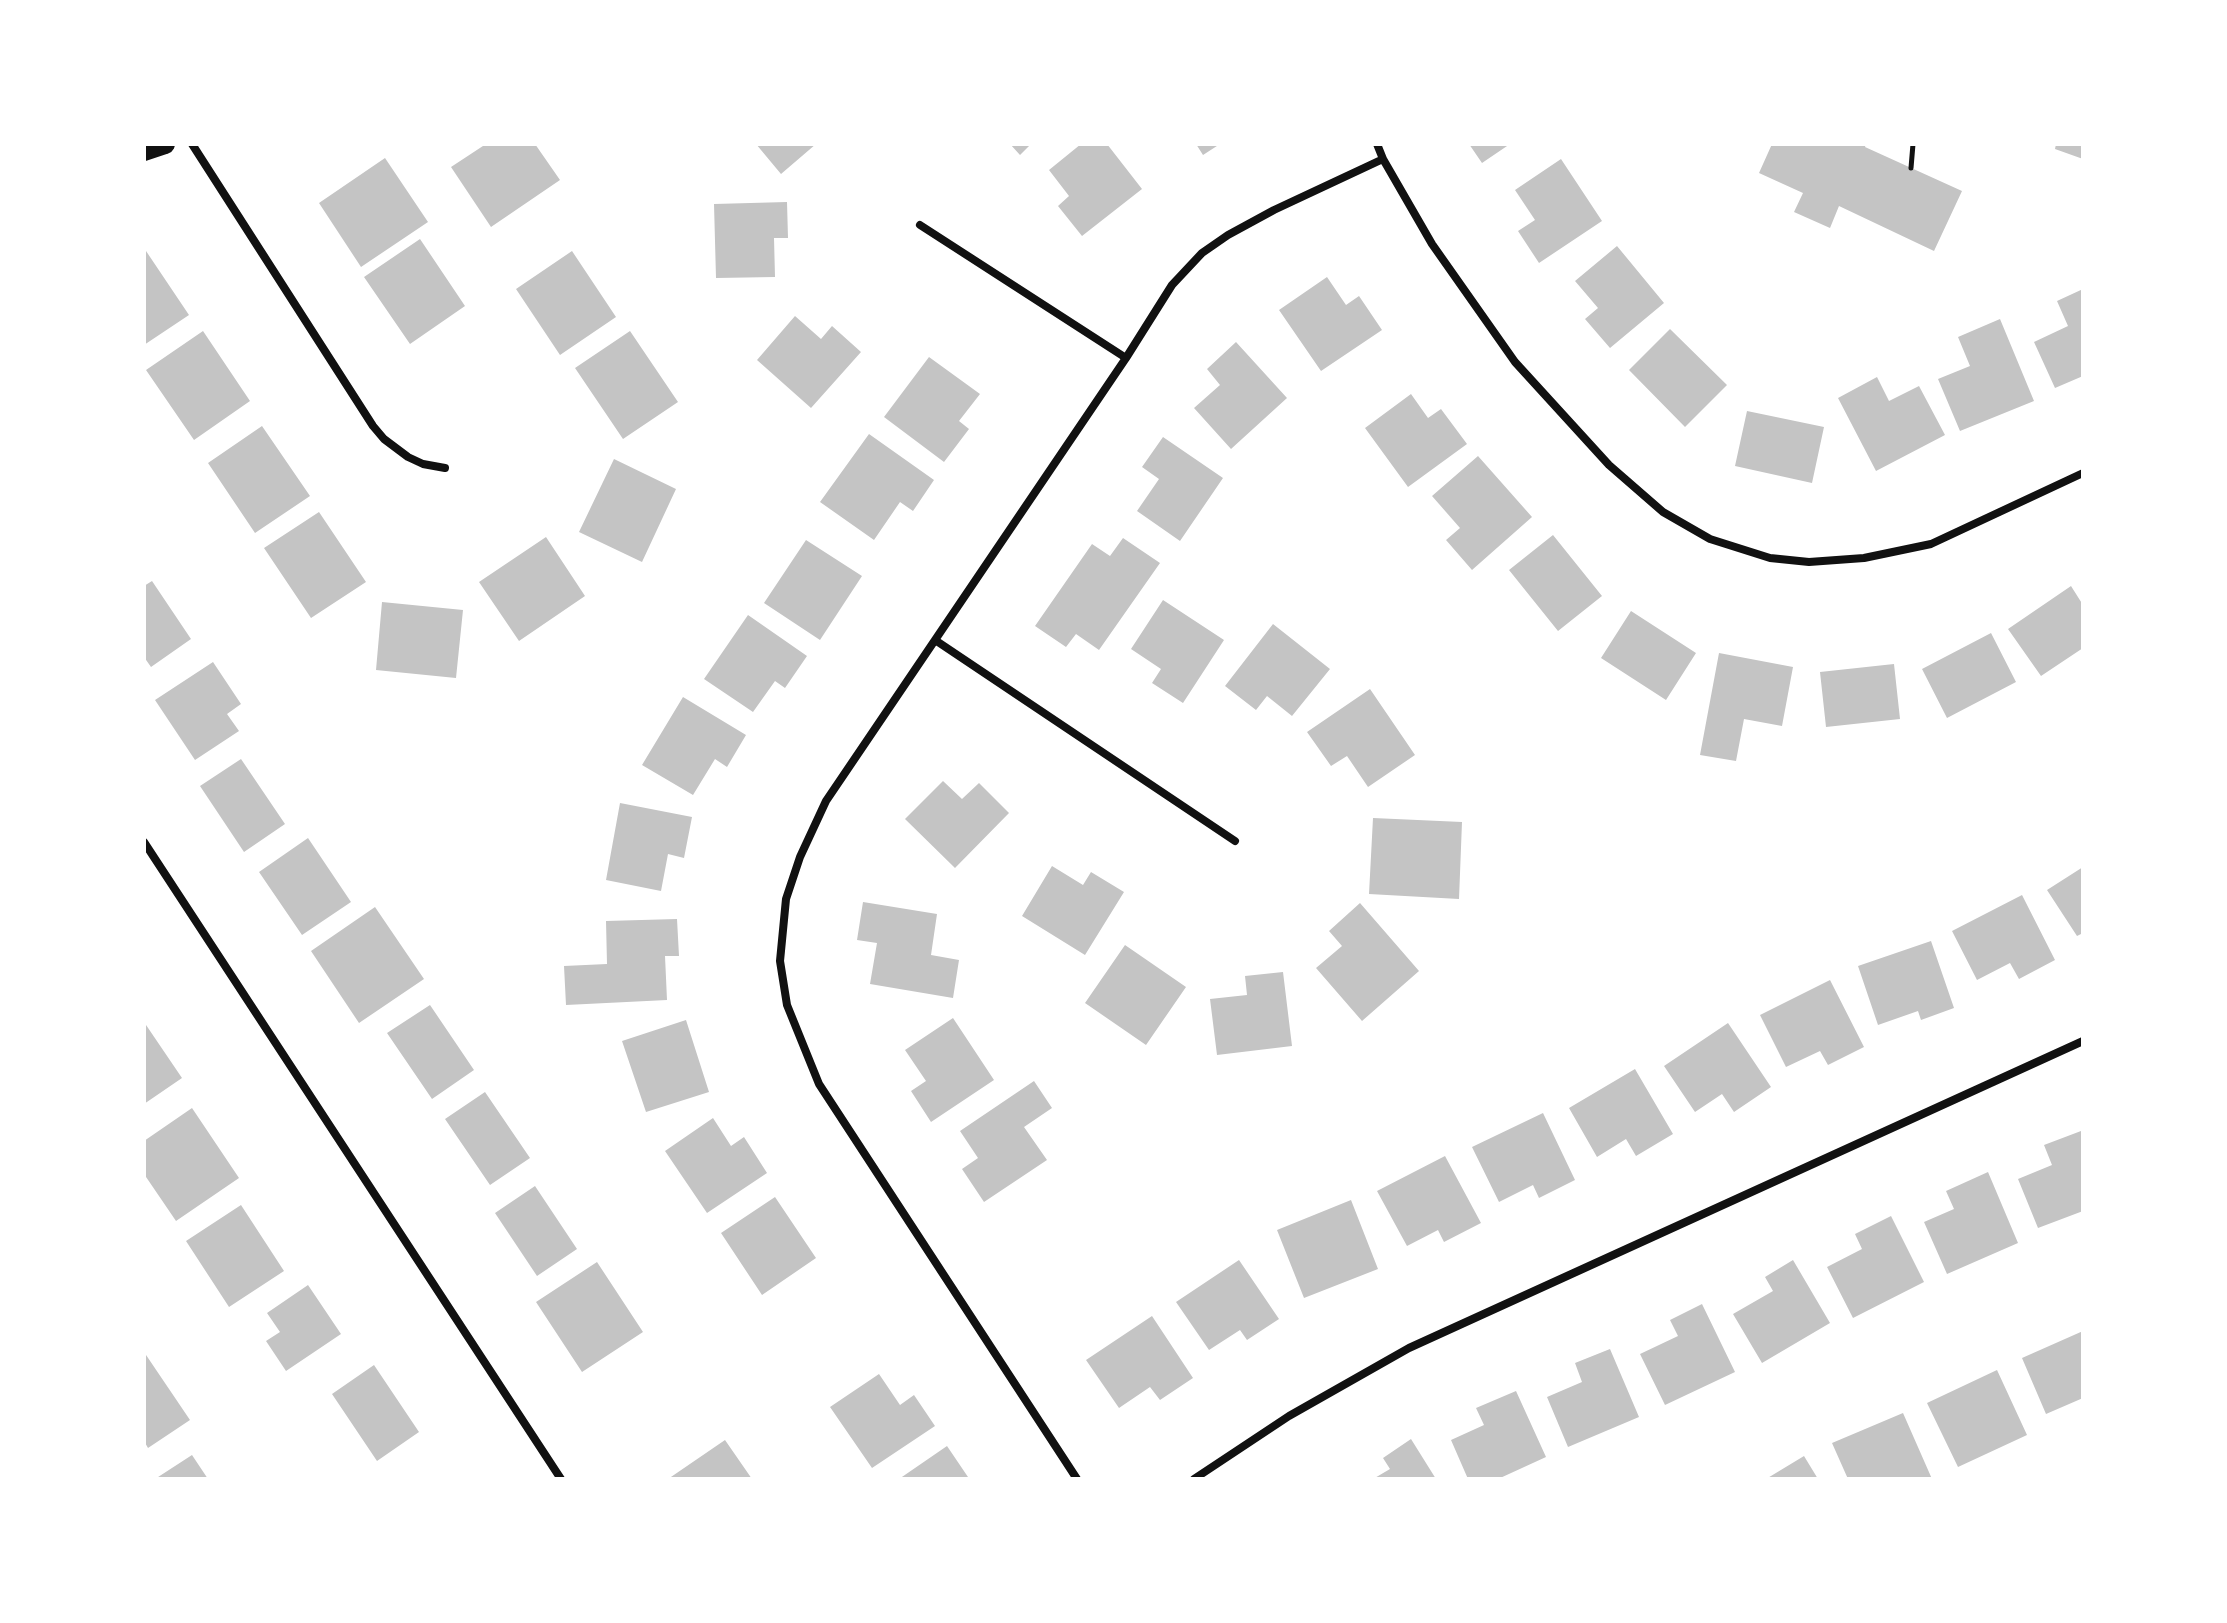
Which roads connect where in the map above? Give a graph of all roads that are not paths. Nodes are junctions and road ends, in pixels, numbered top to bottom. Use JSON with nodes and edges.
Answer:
{"nodes":[{"id":1,"x":165,"y":144,"type":"edge"},
{"id":2,"x":192,"y":144,"type":"edge"},
{"id":3,"x":1377,"y":144,"type":"edge"},
{"id":4,"x":144,"y":151,"type":"edge"},
{"id":5,"x":1383,"y":159,"type":"junction"},
{"id":6,"x":920,"y":225,"type":"dead end"},
{"id":7,"x":1126,"y":358,"type":"junction"},
{"id":8,"x":445,"y":468,"type":"dead end"},
{"id":9,"x":2083,"y":473,"type":"edge"},
{"id":10,"x":935,"y":640,"type":"junction"},
{"id":11,"x":1235,"y":841,"type":"dead end"},
{"id":12,"x":144,"y":842,"type":"edge"},
{"id":13,"x":148,"y":855,"type":"edge"},
{"id":14,"x":2083,"y":1041,"type":"edge"},
{"id":15,"x":561,"y":1479,"type":"edge"},
{"id":16,"x":1077,"y":1479,"type":"edge"},
{"id":17,"x":1194,"y":1479,"type":"edge"}],
"edges":[{"from":1,"to":4,"type":"main road"},
{"from":2,"to":8,"type":"street"},
{"from":3,"to":5,"type":"street"},
{"from":5,"to":7,"type":"street"},
{"from":5,"to":9,"type":"street"},
{"from":6,"to":7,"type":"street"},
{"from":7,"to":10,"type":"street"},
{"from":10,"to":11,"type":"street"},
{"from":10,"to":16,"type":"street"},
{"from":12,"to":13,"type":"street"},
{"from":13,"to":15,"type":"street"},
{"from":14,"to":17,"type":"street"}]}
